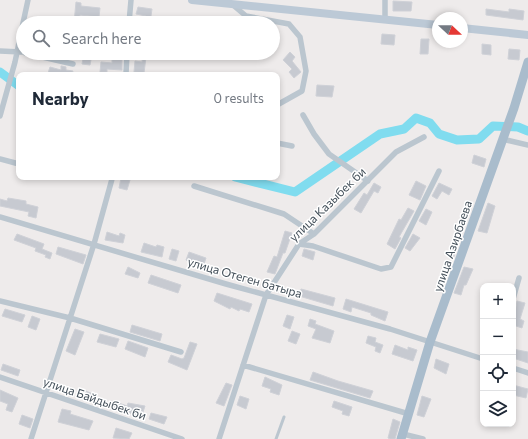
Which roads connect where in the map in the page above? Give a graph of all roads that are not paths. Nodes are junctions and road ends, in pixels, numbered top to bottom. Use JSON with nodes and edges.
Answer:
{"nodes":[{"id":1,"x":28,"y":0,"type":"edge"},
{"id":2,"x":130,"y":0,"type":"edge"},
{"id":3,"x":192,"y":0,"type":"edge"},
{"id":4,"x":385,"y":0,"type":"edge"},
{"id":5,"x":215,"y":1,"type":"edge"},
{"id":6,"x":232,"y":4,"type":"junction"},
{"id":7,"x":25,"y":16,"type":"edge"},
{"id":8,"x":129,"y":16,"type":"edge"},
{"id":9,"x":246,"y":16,"type":"edge"},
{"id":10,"x":385,"y":20,"type":"junction"},
{"id":11,"x":280,"y":22,"type":"edge"},
{"id":12,"x":432,"y":24,"type":"edge"},
{"id":13,"x":468,"y":29,"type":"edge"},
{"id":14,"x":528,"y":34,"type":"edge"},
{"id":15,"x":0,"y":51,"type":"edge"},
{"id":16,"x":16,"y":52,"type":"edge"},
{"id":17,"x":16,"y":60,"type":"edge"},
{"id":18,"x":56,"y":60,"type":"edge"},
{"id":19,"x":127,"y":60,"type":"edge"},
{"id":20,"x":528,"y":62,"type":"edge"},
{"id":21,"x":73,"y":64,"type":"dead end"},
{"id":22,"x":126,"y":72,"type":"edge"},
{"id":23,"x":280,"y":103,"type":"edge"},
{"id":24,"x":303,"y":114,"type":"dead end"},
{"id":25,"x":0,"y":116,"type":"edge"},
{"id":26,"x":424,"y":137,"type":"dead end"},
{"id":27,"x":503,"y":137,"type":"junction"},
{"id":28,"x":280,"y":144,"type":"edge"},
{"id":29,"x":528,"y":145,"type":"edge"},
{"id":30,"x":292,"y":146,"type":"dead end"},
{"id":31,"x":0,"y":159,"type":"edge"},
{"id":32,"x":16,"y":163,"type":"edge"},
{"id":33,"x":439,"y":171,"type":"dead end"},
{"id":34,"x":112,"y":180,"type":"edge"},
{"id":35,"x":368,"y":181,"type":"junction"},
{"id":36,"x":194,"y":186,"type":"dead end"},
{"id":37,"x":0,"y":217,"type":"edge"},
{"id":38,"x":314,"y":234,"type":"junction"},
{"id":39,"x":94,"y":244,"type":"junction"},
{"id":40,"x":299,"y":244,"type":"junction"},
{"id":41,"x":519,"y":278,"type":"dead end"},
{"id":42,"x":516,"y":288,"type":"edge"},
{"id":43,"x":266,"y":295,"type":"junction"},
{"id":44,"x":0,"y":301,"type":"edge"},
{"id":45,"x":70,"y":318,"type":"junction"},
{"id":46,"x":430,"y":342,"type":"junction"},
{"id":47,"x":181,"y":352,"type":"dead end"},
{"id":48,"x":480,"y":358,"type":"edge"},
{"id":49,"x":243,"y":365,"type":"junction"},
{"id":50,"x":516,"y":369,"type":"edge"},
{"id":51,"x":528,"y":373,"type":"edge"},
{"id":52,"x":0,"y":377,"type":"edge"},
{"id":53,"x":46,"y":393,"type":"junction"},
{"id":54,"x":409,"y":414,"type":"junction"},
{"id":55,"x":284,"y":417,"type":"dead end"},
{"id":56,"x":402,"y":436,"type":"edge"},
{"id":57,"x":32,"y":439,"type":"edge"},
{"id":58,"x":182,"y":439,"type":"edge"},
{"id":59,"x":218,"y":439,"type":"edge"},
{"id":60,"x":276,"y":439,"type":"edge"},
{"id":61,"x":423,"y":439,"type":"edge"}],
"edges":[{"from":1,"to":7,"type":"street"},
{"from":2,"to":8,"type":"street"},
{"from":3,"to":5,"type":"main road"},
{"from":4,"to":10,"type":"street"},
{"from":5,"to":6,"type":"main road"},
{"from":6,"to":9,"type":"street"},
{"from":6,"to":10,"type":"main road"},
{"from":10,"to":12,"type":"main road"},
{"from":11,"to":23,"type":"street"},
{"from":13,"to":14,"type":"main road"},
{"from":15,"to":16,"type":"street"},
{"from":17,"to":25,"type":"street"},
{"from":18,"to":21,"type":"street"},
{"from":19,"to":22,"type":"street"},
{"from":20,"to":27,"type":"main road","name":"улица Азирбаева"},
{"from":24,"to":35,"type":"street"},
{"from":26,"to":35,"type":"street","name":"улица Казыбек би"},
{"from":27,"to":29,"type":"street"},
{"from":27,"to":46,"type":"main road","name":"улица Азирбаева"},
{"from":28,"to":30,"type":"street"},
{"from":31,"to":32,"type":"street"},
{"from":33,"to":40,"type":"street"},
{"from":34,"to":39,"type":"street"},
{"from":35,"to":38,"type":"street","name":"улица Казыбек би"},
{"from":36,"to":38,"type":"street"},
{"from":37,"to":39,"type":"street","name":"улица Отеген батыра"},
{"from":38,"to":40,"type":"street","name":"улица Казыбек би"},
{"from":39,"to":43,"type":"street","name":"улица Отеген батыра"},
{"from":39,"to":45,"type":"street"},
{"from":40,"to":43,"type":"street","name":"улица Казыбек би"},
{"from":41,"to":42,"type":"street"},
{"from":43,"to":46,"type":"street","name":"улица Отеген батыра"},
{"from":43,"to":49,"type":"street","name":"улица Казыбек би"},
{"from":44,"to":45,"type":"street"},
{"from":45,"to":47,"type":"street"},
{"from":45,"to":53,"type":"street"},
{"from":46,"to":48,"type":"street","name":"улица Отеген батыра"},
{"from":46,"to":54,"type":"main road","name":"улица Азирбаева"},
{"from":49,"to":54,"type":"street"},
{"from":49,"to":59,"type":"street","name":"улица Казыбек би"},
{"from":50,"to":51,"type":"street"},
{"from":52,"to":53,"type":"street","name":"улица Байдыбек би"},
{"from":53,"to":57,"type":"street"},
{"from":53,"to":58,"type":"street","name":"улица Байдыбек би"},
{"from":54,"to":56,"type":"main road","name":"улица Азирбаева"},
{"from":55,"to":60,"type":"lane"},
{"from":56,"to":61,"type":"street"}]}
